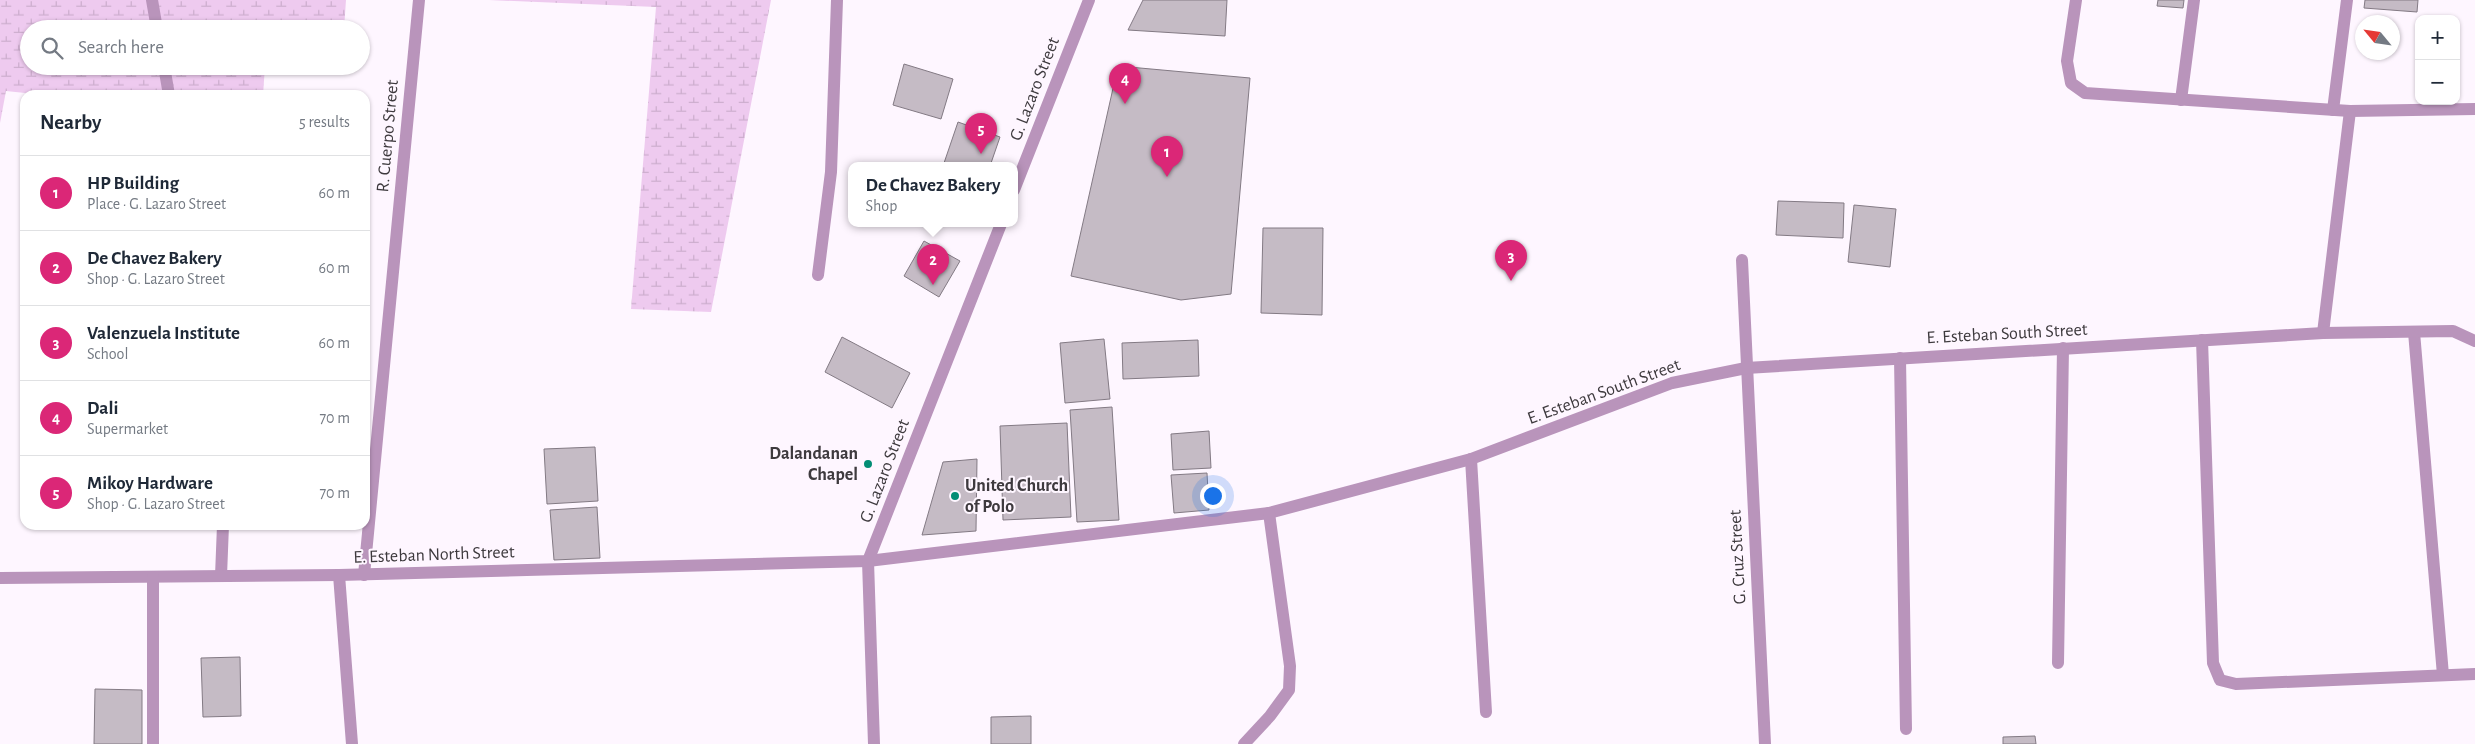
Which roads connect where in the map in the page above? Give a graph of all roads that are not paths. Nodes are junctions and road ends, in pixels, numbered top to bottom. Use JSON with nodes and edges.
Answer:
{"nodes":[{"id":1,"x":152,"y":0,"type":"edge"},
{"id":2,"x":419,"y":0,"type":"edge"},
{"id":3,"x":837,"y":0,"type":"edge"},
{"id":4,"x":1089,"y":0,"type":"edge"},
{"id":5,"x":2076,"y":0,"type":"edge"},
{"id":6,"x":2194,"y":0,"type":"edge"},
{"id":7,"x":2347,"y":0,"type":"edge"},
{"id":8,"x":155,"y":20,"type":"edge"},
{"id":9,"x":166,"y":75,"type":"edge"},
{"id":10,"x":168,"y":90,"type":"edge"},
{"id":11,"x":2181,"y":100,"type":"junction"},
{"id":12,"x":2333,"y":110,"type":"junction"},
{"id":13,"x":2475,"y":110,"type":"edge"},
{"id":14,"x":2350,"y":111,"type":"junction"},
{"id":15,"x":1018,"y":180,"type":"edge"},
{"id":16,"x":1000,"y":227,"type":"edge"},
{"id":17,"x":1742,"y":260,"type":"dead end"},
{"id":18,"x":818,"y":275,"type":"dead end"},
{"id":19,"x":2414,"y":332,"type":"junction"},
{"id":20,"x":2323,"y":333,"type":"junction"},
{"id":21,"x":2202,"y":340,"type":"junction"},
{"id":22,"x":2475,"y":341,"type":"edge"},
{"id":23,"x":2063,"y":348,"type":"junction"},
{"id":24,"x":1900,"y":358,"type":"junction"},
{"id":25,"x":1746,"y":368,"type":"junction"},
{"id":26,"x":1471,"y":460,"type":"junction"},
{"id":27,"x":370,"y":512,"type":"edge"},
{"id":28,"x":1269,"y":513,"type":"junction"},
{"id":29,"x":223,"y":530,"type":"edge"},
{"id":30,"x":368,"y":530,"type":"edge"},
{"id":31,"x":868,"y":560,"type":"junction"},
{"id":32,"x":364,"y":575,"type":"junction"},
{"id":33,"x":221,"y":576,"type":"junction"},
{"id":34,"x":339,"y":576,"type":"junction"},
{"id":35,"x":153,"y":577,"type":"junction"},
{"id":36,"x":0,"y":578,"type":"edge"},
{"id":37,"x":2058,"y":664,"type":"dead end"},
{"id":38,"x":2475,"y":674,"type":"edge"},
{"id":39,"x":2443,"y":675,"type":"junction"},
{"id":40,"x":1486,"y":712,"type":"dead end"},
{"id":41,"x":1906,"y":729,"type":"dead end"},
{"id":42,"x":153,"y":744,"type":"edge"},
{"id":43,"x":352,"y":744,"type":"edge"},
{"id":44,"x":874,"y":744,"type":"edge"},
{"id":45,"x":1244,"y":744,"type":"edge"},
{"id":46,"x":1765,"y":744,"type":"edge"}],
"edges":[{"from":1,"to":8,"type":"street"},
{"from":2,"to":27,"type":"street","name":"R. Cuerpo Street"},
{"from":3,"to":18,"type":"street"},
{"from":4,"to":15,"type":"street","name":"G. Lazaro Street"},
{"from":5,"to":11,"type":"street"},
{"from":6,"to":11,"type":"street"},
{"from":7,"to":12,"type":"street"},
{"from":9,"to":10,"type":"street"},
{"from":11,"to":12,"type":"street"},
{"from":12,"to":14,"type":"street"},
{"from":13,"to":14,"type":"street"},
{"from":14,"to":20,"type":"street"},
{"from":16,"to":31,"type":"street","name":"G. Lazaro Street"},
{"from":17,"to":25,"type":"street","name":"G. Cruz Street"},
{"from":19,"to":20,"type":"street","name":"E. Esteban South Street"},
{"from":19,"to":22,"type":"street","name":"E. Esteban South Street"},
{"from":19,"to":39,"type":"street"},
{"from":20,"to":21,"type":"street","name":"E. Esteban South Street"},
{"from":21,"to":23,"type":"street","name":"E. Esteban South Street"},
{"from":21,"to":39,"type":"street"},
{"from":23,"to":24,"type":"street","name":"E. Esteban South Street"},
{"from":23,"to":37,"type":"street"},
{"from":24,"to":25,"type":"street","name":"E. Esteban South Street"},
{"from":24,"to":41,"type":"street"},
{"from":25,"to":26,"type":"street","name":"E. Esteban South Street"},
{"from":25,"to":46,"type":"street","name":"G. Cruz Street"},
{"from":26,"to":28,"type":"street","name":"E. Esteban South Street"},
{"from":26,"to":40,"type":"street"},
{"from":28,"to":31,"type":"street","name":"E. Esteban South Street"},
{"from":28,"to":45,"type":"street"},
{"from":29,"to":33,"type":"street"},
{"from":30,"to":32,"type":"street","name":"R. Cuerpo Street"},
{"from":31,"to":32,"type":"street","name":"E. Esteban North Street"},
{"from":31,"to":44,"type":"street","name":"G. Lazaro Street"},
{"from":32,"to":34,"type":"street","name":"E. Esteban North Street"},
{"from":33,"to":34,"type":"street","name":"E. Esteban North Street"},
{"from":33,"to":35,"type":"street","name":"E. Esteban North Street"},
{"from":34,"to":43,"type":"street"},
{"from":35,"to":36,"type":"street","name":"E. Esteban North Street"},
{"from":35,"to":42,"type":"street"},
{"from":38,"to":39,"type":"street"}]}
